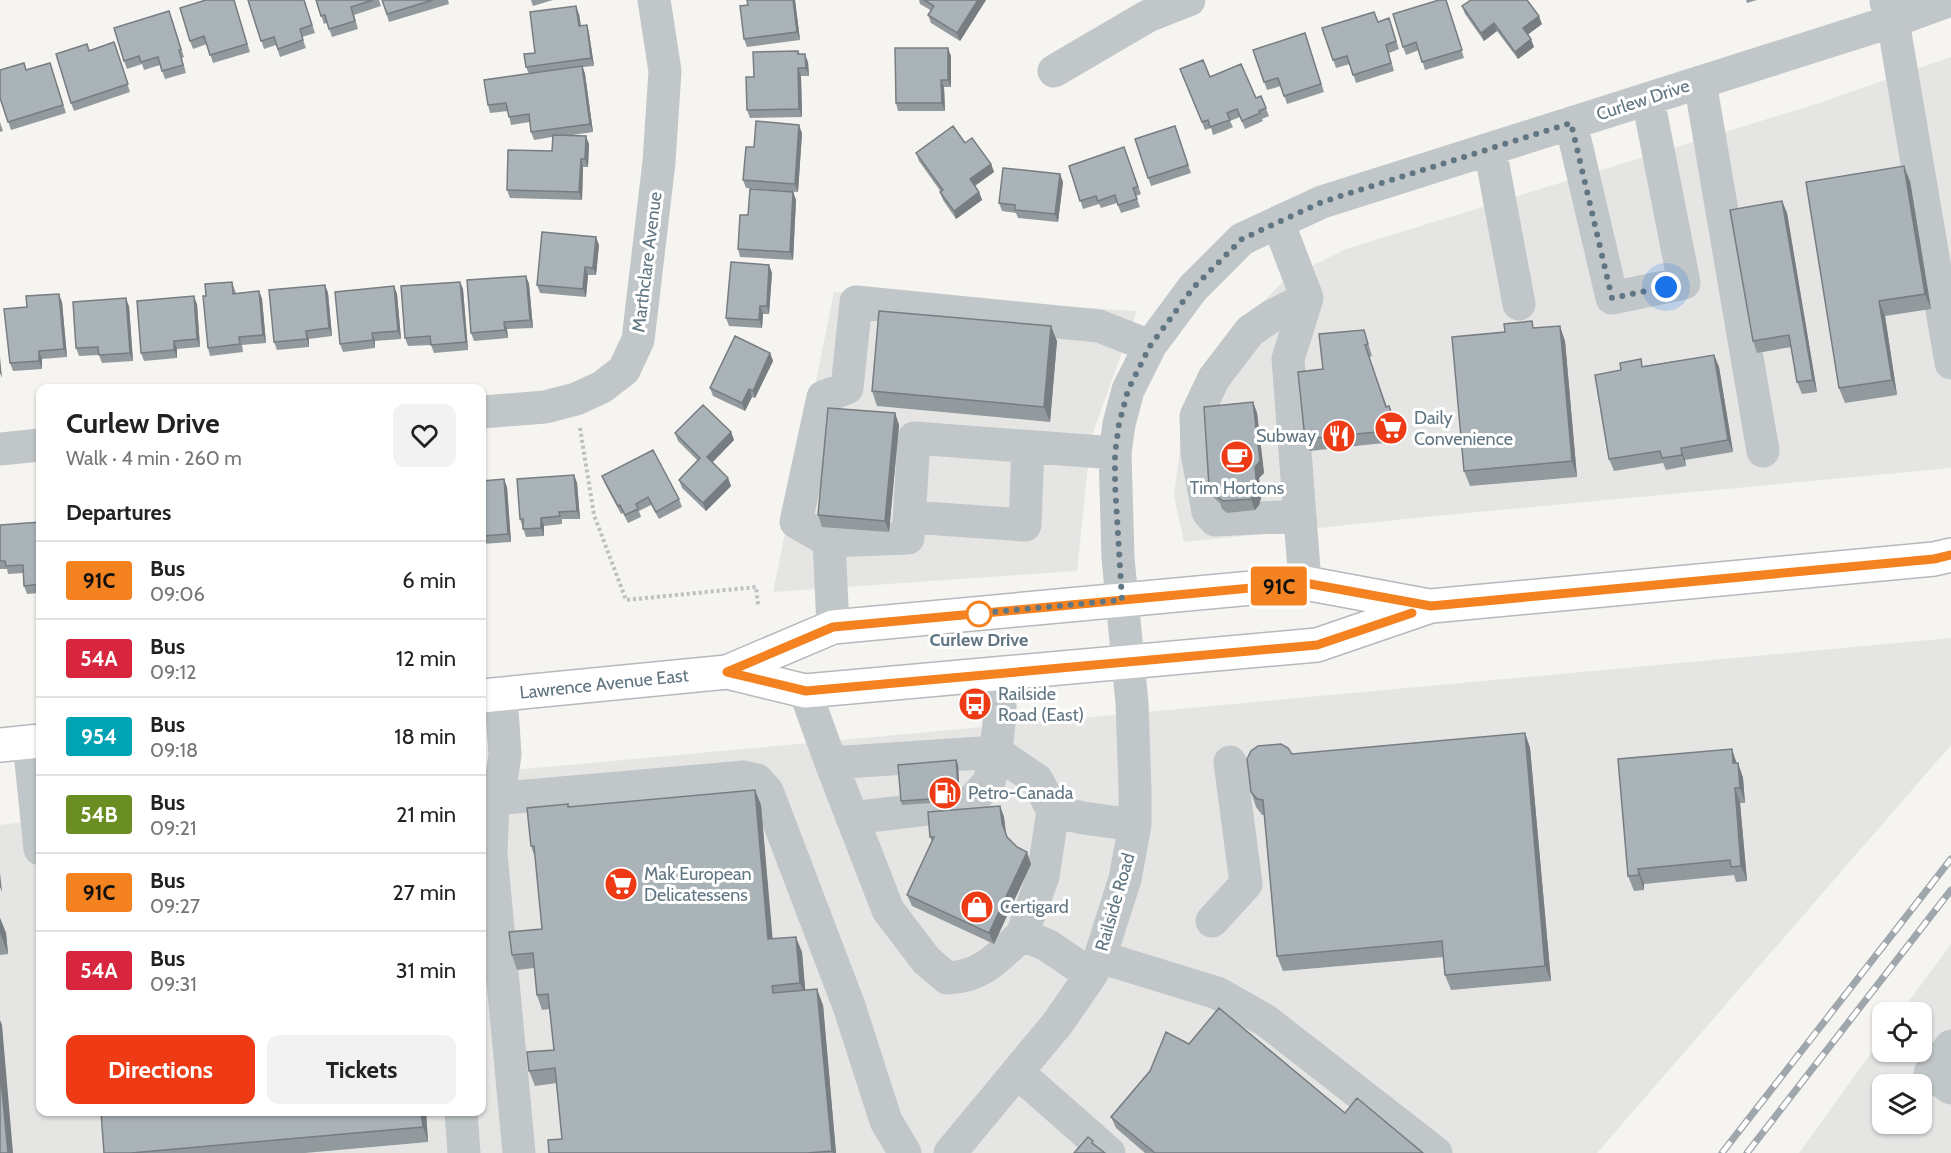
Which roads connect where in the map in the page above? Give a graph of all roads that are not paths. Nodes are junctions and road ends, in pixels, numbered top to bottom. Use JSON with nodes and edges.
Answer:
{"nodes":[{"id":1,"x":654,"y":0,"type":"edge"},
{"id":2,"x":1189,"y":0,"type":"edge"},
{"id":3,"x":1951,"y":0,"type":"edge"},
{"id":4,"x":1889,"y":11,"type":"edge"},
{"id":5,"x":1054,"y":70,"type":"dead end"},
{"id":6,"x":1700,"y":82,"type":"junction"},
{"id":7,"x":1648,"y":99,"type":"junction"},
{"id":8,"x":1571,"y":123,"type":"junction"},
{"id":9,"x":1490,"y":149,"type":"junction"},
{"id":10,"x":1278,"y":222,"type":"junction"},
{"id":11,"x":1307,"y":298,"type":"junction"},
{"id":12,"x":1519,"y":304,"type":"dead end"},
{"id":13,"x":1150,"y":346,"type":"junction"},
{"id":14,"x":1951,"y":363,"type":"edge"},
{"id":15,"x":486,"y":412,"type":"edge"},
{"id":16,"x":36,"y":445,"type":"edge"},
{"id":17,"x":1028,"y":447,"type":"junction"},
{"id":18,"x":0,"y":449,"type":"edge"},
{"id":19,"x":1763,"y":451,"type":"dead end"},
{"id":20,"x":1115,"y":453,"type":"junction"},
{"id":21,"x":1300,"y":516,"type":"junction"},
{"id":22,"x":910,"y":517,"type":"junction"},
{"id":23,"x":829,"y":541,"type":"junction"},
{"id":24,"x":1945,"y":558,"type":"edge"},
{"id":25,"x":1305,"y":583,"type":"junction"},
{"id":26,"x":1122,"y":600,"type":"junction"},
{"id":27,"x":1431,"y":606,"type":"junction"},
{"id":28,"x":833,"y":627,"type":"junction"},
{"id":29,"x":1128,"y":662,"type":"junction"},
{"id":30,"x":727,"y":672,"type":"junction"},
{"id":31,"x":1000,"y":673,"type":"junction"},
{"id":32,"x":806,"y":691,"type":"junction"},
{"id":33,"x":491,"y":695,"type":"edge"},
{"id":34,"x":23,"y":743,"type":"edge"},
{"id":35,"x":996,"y":752,"type":"junction"},
{"id":36,"x":1230,"y":762,"type":"dead end"},
{"id":37,"x":831,"y":764,"type":"junction"},
{"id":38,"x":493,"y":799,"type":"junction"},
{"id":39,"x":1053,"y":811,"type":"junction"},
{"id":40,"x":852,"y":818,"type":"junction"},
{"id":41,"x":36,"y":824,"type":"edge"},
{"id":42,"x":1135,"y":825,"type":"junction"},
{"id":43,"x":1212,"y":921,"type":"dead end"},
{"id":44,"x":1022,"y":935,"type":"junction"},
{"id":45,"x":1096,"y":966,"type":"junction"},
{"id":46,"x":1951,"y":1046,"type":"edge"},
{"id":47,"x":1017,"y":1072,"type":"junction"},
{"id":48,"x":1951,"y":1088,"type":"edge"},
{"id":49,"x":461,"y":1116,"type":"edge"},
{"id":50,"x":465,"y":1153,"type":"edge"},
{"id":51,"x":519,"y":1153,"type":"edge"},
{"id":52,"x":905,"y":1153,"type":"edge"},
{"id":53,"x":950,"y":1153,"type":"edge"},
{"id":54,"x":1109,"y":1153,"type":"edge"},
{"id":55,"x":1436,"y":1153,"type":"edge"}],
"edges":[{"from":1,"to":15,"type":"street","name":"Marthclare Avenue"},
{"from":2,"to":5,"type":"street"},
{"from":3,"to":4,"type":"street","name":"Curlew Drive"},
{"from":4,"to":6,"type":"street","name":"Curlew Drive"},
{"from":4,"to":14,"type":"street"},
{"from":6,"to":7,"type":"street","name":"Curlew Drive"},
{"from":6,"to":19,"type":"street"},
{"from":7,"to":8,"type":"street","name":"Curlew Drive"},
{"from":7,"to":8,"type":"street"},
{"from":8,"to":9,"type":"street","name":"Curlew Drive"},
{"from":9,"to":10,"type":"street","name":"Curlew Drive"},
{"from":9,"to":12,"type":"street"},
{"from":10,"to":11,"type":"street"},
{"from":10,"to":13,"type":"street","name":"Curlew Drive"},
{"from":11,"to":21,"type":"street"},
{"from":11,"to":21,"type":"street"},
{"from":13,"to":20,"type":"street","name":"Curlew Drive"},
{"from":13,"to":23,"type":"street"},
{"from":16,"to":18,"type":"street"},
{"from":17,"to":20,"type":"street"},
{"from":17,"to":22,"type":"street"},
{"from":17,"to":22,"type":"street"},
{"from":20,"to":26,"type":"street","name":"Curlew Drive"},
{"from":21,"to":25,"type":"street"},
{"from":22,"to":23,"type":"street"},
{"from":23,"to":28,"type":"street"},
{"from":24,"to":27,"type":"main road","name":"Lawrence Avenue East"},
{"from":25,"to":26,"type":"main road","name":"Lawrence Avenue East"},
{"from":25,"to":27,"type":"main road","name":"Lawrence Avenue East"},
{"from":26,"to":28,"type":"main road","name":"Lawrence Avenue East"},
{"from":26,"to":29,"type":"street","name":"Railside Road"},
{"from":27,"to":29,"type":"main road","name":"Lawrence Avenue East"},
{"from":28,"to":30,"type":"main road","name":"Lawrence Avenue East"},
{"from":29,"to":31,"type":"main road","name":"Lawrence Avenue East"},
{"from":29,"to":42,"type":"street","name":"Railside Road"},
{"from":30,"to":32,"type":"main road","name":"Lawrence Avenue East"},
{"from":30,"to":33,"type":"main road","name":"Lawrence Avenue East"},
{"from":31,"to":32,"type":"main road","name":"Lawrence Avenue East"},
{"from":31,"to":35,"type":"street"},
{"from":32,"to":37,"type":"street"},
{"from":33,"to":38,"type":"street"},
{"from":34,"to":41,"type":"street"},
{"from":35,"to":37,"type":"street"},
{"from":35,"to":39,"type":"street"},
{"from":35,"to":40,"type":"street"},
{"from":36,"to":43,"type":"street"},
{"from":37,"to":40,"type":"street"},
{"from":38,"to":51,"type":"street"},
{"from":38,"to":52,"type":"street"},
{"from":39,"to":42,"type":"street"},
{"from":39,"to":44,"type":"street"},
{"from":40,"to":44,"type":"street"},
{"from":42,"to":45,"type":"street","name":"Railside Road"},
{"from":44,"to":45,"type":"street"},
{"from":45,"to":47,"type":"street","name":"Railside Road"},
{"from":45,"to":55,"type":"street"},
{"from":46,"to":48,"type":"street"},
{"from":47,"to":53,"type":"street","name":"Railside Road"},
{"from":47,"to":54,"type":"street"},
{"from":49,"to":50,"type":"street"}]}
